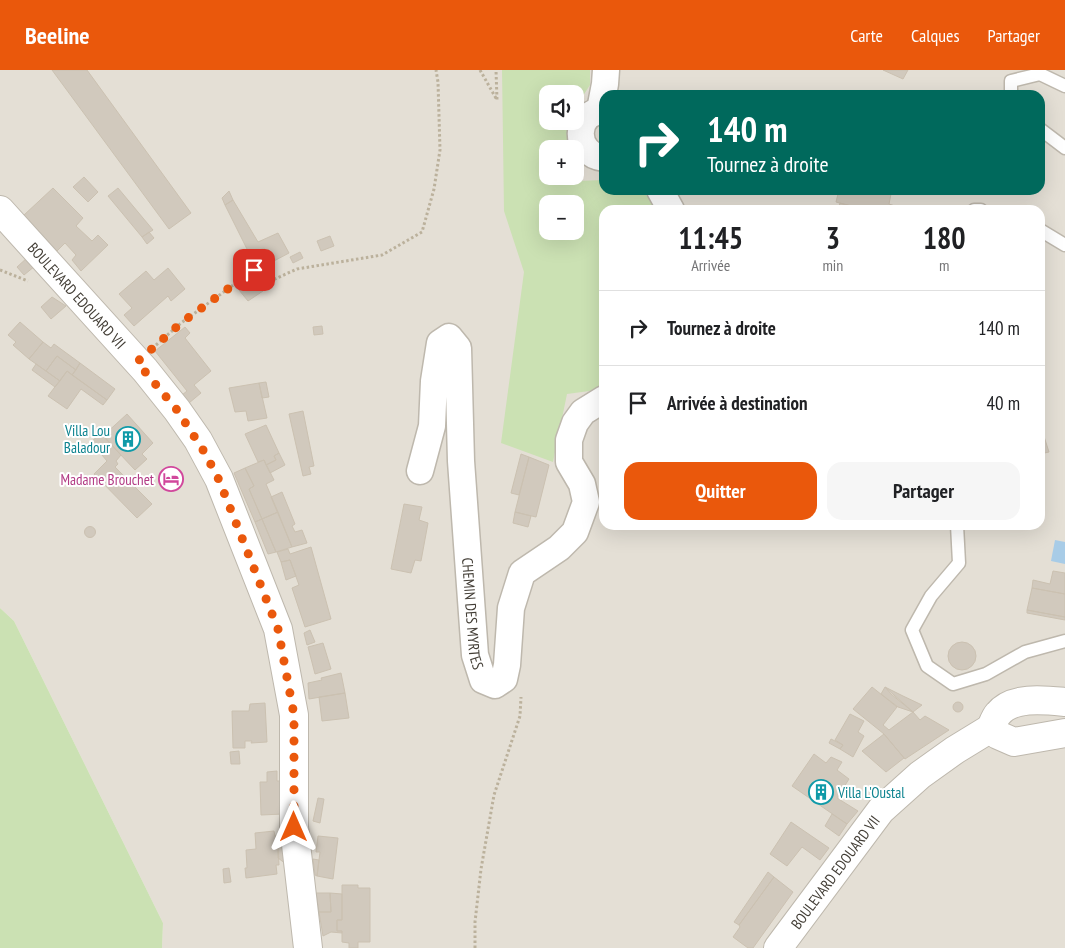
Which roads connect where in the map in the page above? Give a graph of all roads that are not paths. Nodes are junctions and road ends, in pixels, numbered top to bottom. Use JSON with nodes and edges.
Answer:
{"nodes":[{"id":1,"x":606,"y":70,"type":"edge"},
{"id":2,"x":1065,"y":86,"type":"edge"},
{"id":3,"x":605,"y":90,"type":"edge"},
{"id":4,"x":1011,"y":90,"type":"edge"},
{"id":5,"x":599,"y":112,"type":"edge"},
{"id":6,"x":1045,"y":133,"type":"edge"},
{"id":7,"x":1065,"y":148,"type":"edge"},
{"id":8,"x":599,"y":157,"type":"edge"},
{"id":9,"x":0,"y":210,"type":"edge"},
{"id":10,"x":1045,"y":233,"type":"edge"},
{"id":11,"x":1065,"y":245,"type":"edge"},
{"id":12,"x":599,"y":402,"type":"edge"},
{"id":13,"x":420,"y":471,"type":"dead end"},
{"id":14,"x":957,"y":530,"type":"edge"},
{"id":15,"x":1065,"y":642,"type":"edge"},
{"id":16,"x":1059,"y":697,"type":"edge"},
{"id":17,"x":991,"y":728,"type":"junction"},
{"id":18,"x":1065,"y":733,"type":"edge"},
{"id":19,"x":308,"y":948,"type":"edge"},
{"id":20,"x":778,"y":948,"type":"edge"}],
"edges":[{"from":1,"to":3,"type":"street"},
{"from":2,"to":4,"type":"lane"},
{"from":5,"to":8,"type":"street"},
{"from":6,"to":7,"type":"lane"},
{"from":9,"to":19,"type":"street","name":"BOULEVARD EDOUARD VII"},
{"from":10,"to":11,"type":"lane"},
{"from":12,"to":13,"type":"street","name":"CHEMIN DES MYRTES"},
{"from":14,"to":15,"type":"lane"},
{"from":16,"to":17,"type":"street"},
{"from":17,"to":18,"type":"street"},
{"from":17,"to":20,"type":"street","name":"BOULEVARD EDOUARD VII"}]}
